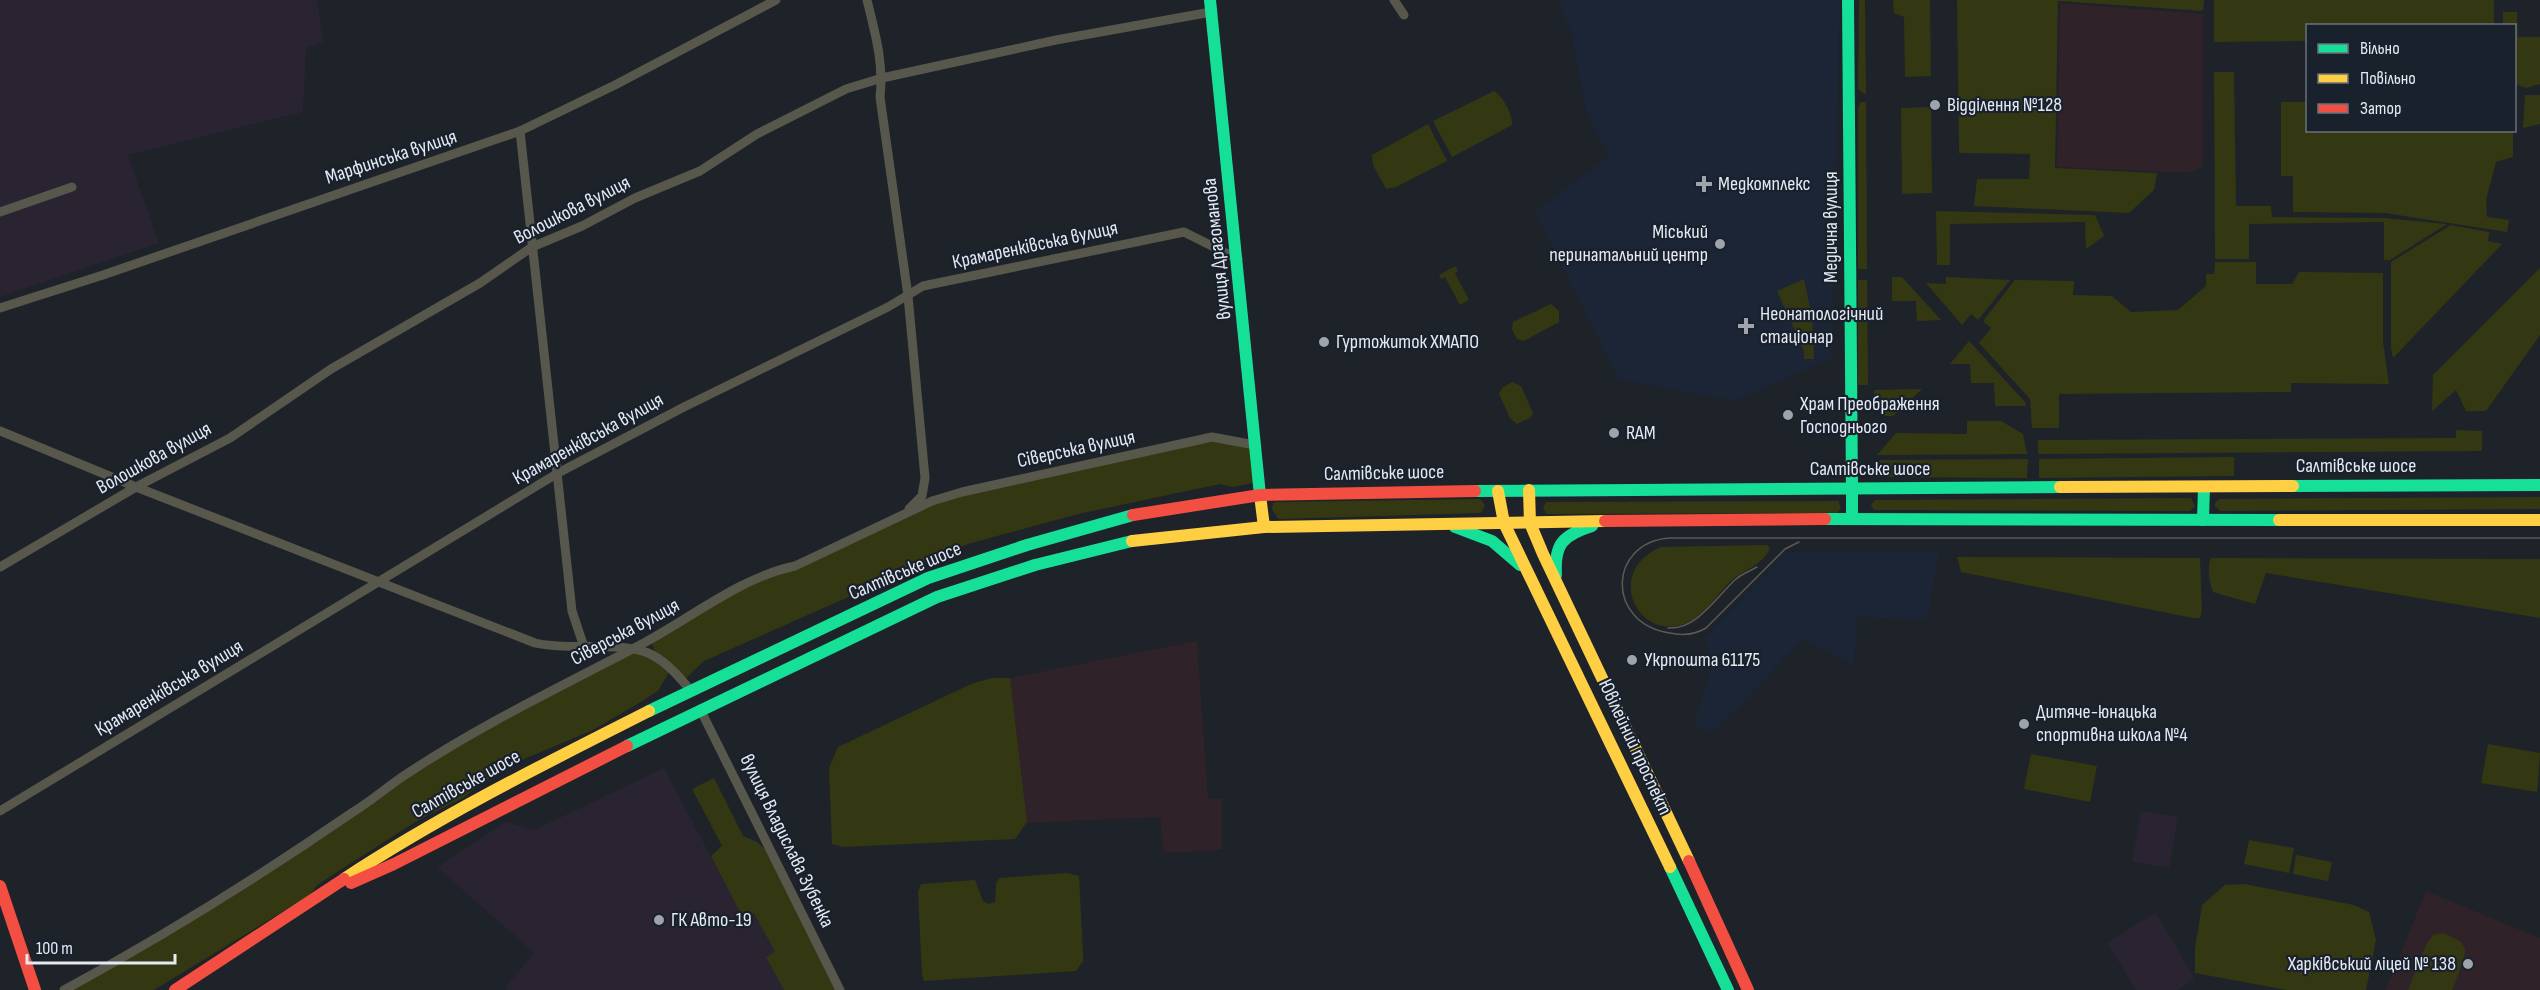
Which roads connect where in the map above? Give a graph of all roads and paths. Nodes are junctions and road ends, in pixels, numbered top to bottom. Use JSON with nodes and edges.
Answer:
{"nodes":[{"id":1,"x":776,"y":0,"type":"edge"},
{"id":2,"x":867,"y":0,"type":"edge"},
{"id":3,"x":1394,"y":0,"type":"edge"},
{"id":4,"x":1848,"y":0,"type":"edge"},
{"id":5,"x":1211,"y":6,"type":"edge"},
{"id":6,"x":1404,"y":15,"type":"dead end"},
{"id":7,"x":882,"y":78,"type":"junction"},
{"id":8,"x":519,"y":131,"type":"junction"},
{"id":9,"x":72,"y":187,"type":"dead end"},
{"id":10,"x":0,"y":212,"type":"edge"},
{"id":11,"x":532,"y":247,"type":"junction"},
{"id":12,"x":1238,"y":259,"type":"junction"},
{"id":13,"x":908,"y":296,"type":"junction"},
{"id":14,"x":0,"y":308,"type":"edge"},
{"id":15,"x":0,"y":431,"type":"edge"},
{"id":16,"x":1255,"y":445,"type":"junction"},
{"id":17,"x":558,"y":473,"type":"junction"},
{"id":18,"x":2540,"y":485,"type":"edge"},
{"id":19,"x":136,"y":487,"type":"junction"},
{"id":20,"x":2204,"y":487,"type":"junction"},
{"id":21,"x":1852,"y":489,"type":"junction"},
{"id":22,"x":1528,"y":490,"type":"junction"},
{"id":23,"x":1498,"y":491,"type":"junction"},
{"id":24,"x":1260,"y":495,"type":"junction"},
{"id":25,"x":903,"y":514,"type":"junction"},
{"id":26,"x":1852,"y":519,"type":"junction"},
{"id":27,"x":2203,"y":520,"type":"junction"},
{"id":28,"x":2540,"y":520,"type":"edge"},
{"id":29,"x":1605,"y":522,"type":"junction"},
{"id":30,"x":1444,"y":523,"type":"junction"},
{"id":31,"x":1504,"y":523,"type":"junction"},
{"id":32,"x":1530,"y":523,"type":"junction"},
{"id":33,"x":1264,"y":527,"type":"junction"},
{"id":34,"x":0,"y":567,"type":"edge"},
{"id":35,"x":1532,"y":580,"type":"junction"},
{"id":36,"x":378,"y":583,"type":"junction"},
{"id":37,"x":1557,"y":584,"type":"junction"},
{"id":38,"x":584,"y":647,"type":"junction"},
{"id":39,"x":632,"y":649,"type":"junction"},
{"id":40,"x":690,"y":690,"type":"junction"},
{"id":41,"x":700,"y":709,"type":"junction"},
{"id":42,"x":0,"y":811,"type":"edge"},
{"id":43,"x":0,"y":886,"type":"edge"},
{"id":44,"x":319,"y":897,"type":"junction"},
{"id":45,"x":35,"y":990,"type":"edge"},
{"id":46,"x":64,"y":990,"type":"edge"},
{"id":47,"x":175,"y":990,"type":"edge"},
{"id":48,"x":840,"y":990,"type":"edge"},
{"id":49,"x":1728,"y":990,"type":"edge"},
{"id":50,"x":1748,"y":990,"type":"edge"}],
"edges":[{"from":1,"to":8,"type":"street","name":"Марфинська вулиця"},
{"from":2,"to":7,"type":"street"},
{"from":3,"to":6,"type":"street"},
{"from":4,"to":21,"type":"main road","name":"Медична вулиця"},
{"from":5,"to":7,"type":"street","name":"Волошкова вулиця"},
{"from":5,"to":12,"type":"main road","name":"вулиця Драгоманова"},
{"from":7,"to":11,"type":"street","name":"Волошкова вулиця"},
{"from":7,"to":13,"type":"street"},
{"from":8,"to":11,"type":"street"},
{"from":8,"to":14,"type":"street","name":"Марфинська вулиця"},
{"from":9,"to":10,"type":"street"},
{"from":11,"to":17,"type":"street"},
{"from":11,"to":19,"type":"street","name":"Волошкова вулиця"},
{"from":12,"to":13,"type":"street","name":"Крамаренківська вулиця"},
{"from":12,"to":16,"type":"main road","name":"вулиця Драгоманова"},
{"from":13,"to":17,"type":"street","name":"Крамаренківська вулиця"},
{"from":13,"to":25,"type":"street"},
{"from":15,"to":19,"type":"street"},
{"from":16,"to":24,"type":"main road","name":"вулиця Драгоманова"},
{"from":16,"to":25,"type":"street","name":"Сіверська вулиця"},
{"from":17,"to":36,"type":"street","name":"Крамаренківська вулиця"},
{"from":17,"to":38,"type":"street"},
{"from":18,"to":20,"type":"main road","name":"Салтівське шосе"},
{"from":19,"to":34,"type":"street","name":"Волошкова вулиця"},
{"from":19,"to":36,"type":"street"},
{"from":20,"to":21,"type":"main road","name":"Салтівське шосе"},
{"from":20,"to":27,"type":"main road"},
{"from":21,"to":22,"type":"main road","name":"Салтівське шосе"},
{"from":21,"to":26,"type":"main road","name":"Медична вулиця"},
{"from":22,"to":23,"type":"main road","name":"Салтівське шосе"},
{"from":22,"to":32,"type":"main road"},
{"from":23,"to":24,"type":"main road","name":"Салтівське шосе"},
{"from":23,"to":31,"type":"main road","name":"Ювілейний проспект"},
{"from":24,"to":33,"type":"main road","name":"вулиця Драгоманова"},
{"from":24,"to":40,"type":"main road","name":"Салтівське шосе"},
{"from":25,"to":39,"type":"street","name":"Сіверська вулиця"},
{"from":26,"to":27,"type":"main road","name":"Салтівське шосе"},
{"from":26,"to":29,"type":"main road","name":"Салтівське шосе"},
{"from":27,"to":28,"type":"main road","name":"Салтівське шосе"},
{"from":29,"to":32,"type":"main road","name":"Салтівське шосе"},
{"from":29,"to":37,"type":"main road"},
{"from":30,"to":31,"type":"main road","name":"Салтівське шосе"},
{"from":30,"to":33,"type":"main road","name":"Салтівське шосе"},
{"from":30,"to":35,"type":"main road"},
{"from":31,"to":32,"type":"main road","name":"Салтівське шосе"},
{"from":31,"to":35,"type":"main road","name":"Ювілейний проспект"},
{"from":32,"to":37,"type":"main road","name":"Ювілейний проспект"},
{"from":33,"to":41,"type":"main road","name":"Салтівське шосе"},
{"from":35,"to":49,"type":"main road","name":"Ювілейний проспект"},
{"from":36,"to":38,"type":"street"},
{"from":36,"to":42,"type":"street","name":"Крамаренківська вулиця"},
{"from":37,"to":50,"type":"main road","name":"Ювілейний проспект"},
{"from":38,"to":39,"type":"street"},
{"from":39,"to":40,"type":"street"},
{"from":39,"to":46,"type":"street","name":"Сіверська вулиця"},
{"from":40,"to":41,"type":"main road"},
{"from":40,"to":44,"type":"main road","name":"Салтівське шосе"},
{"from":41,"to":44,"type":"main road","name":"Салтівське шосе"},
{"from":41,"to":48,"type":"street","name":"вулиця Владислава Зубенка"},
{"from":43,"to":45,"type":"main road"},
{"from":44,"to":47,"type":"main road","name":"Салтівське шосе"}]}
